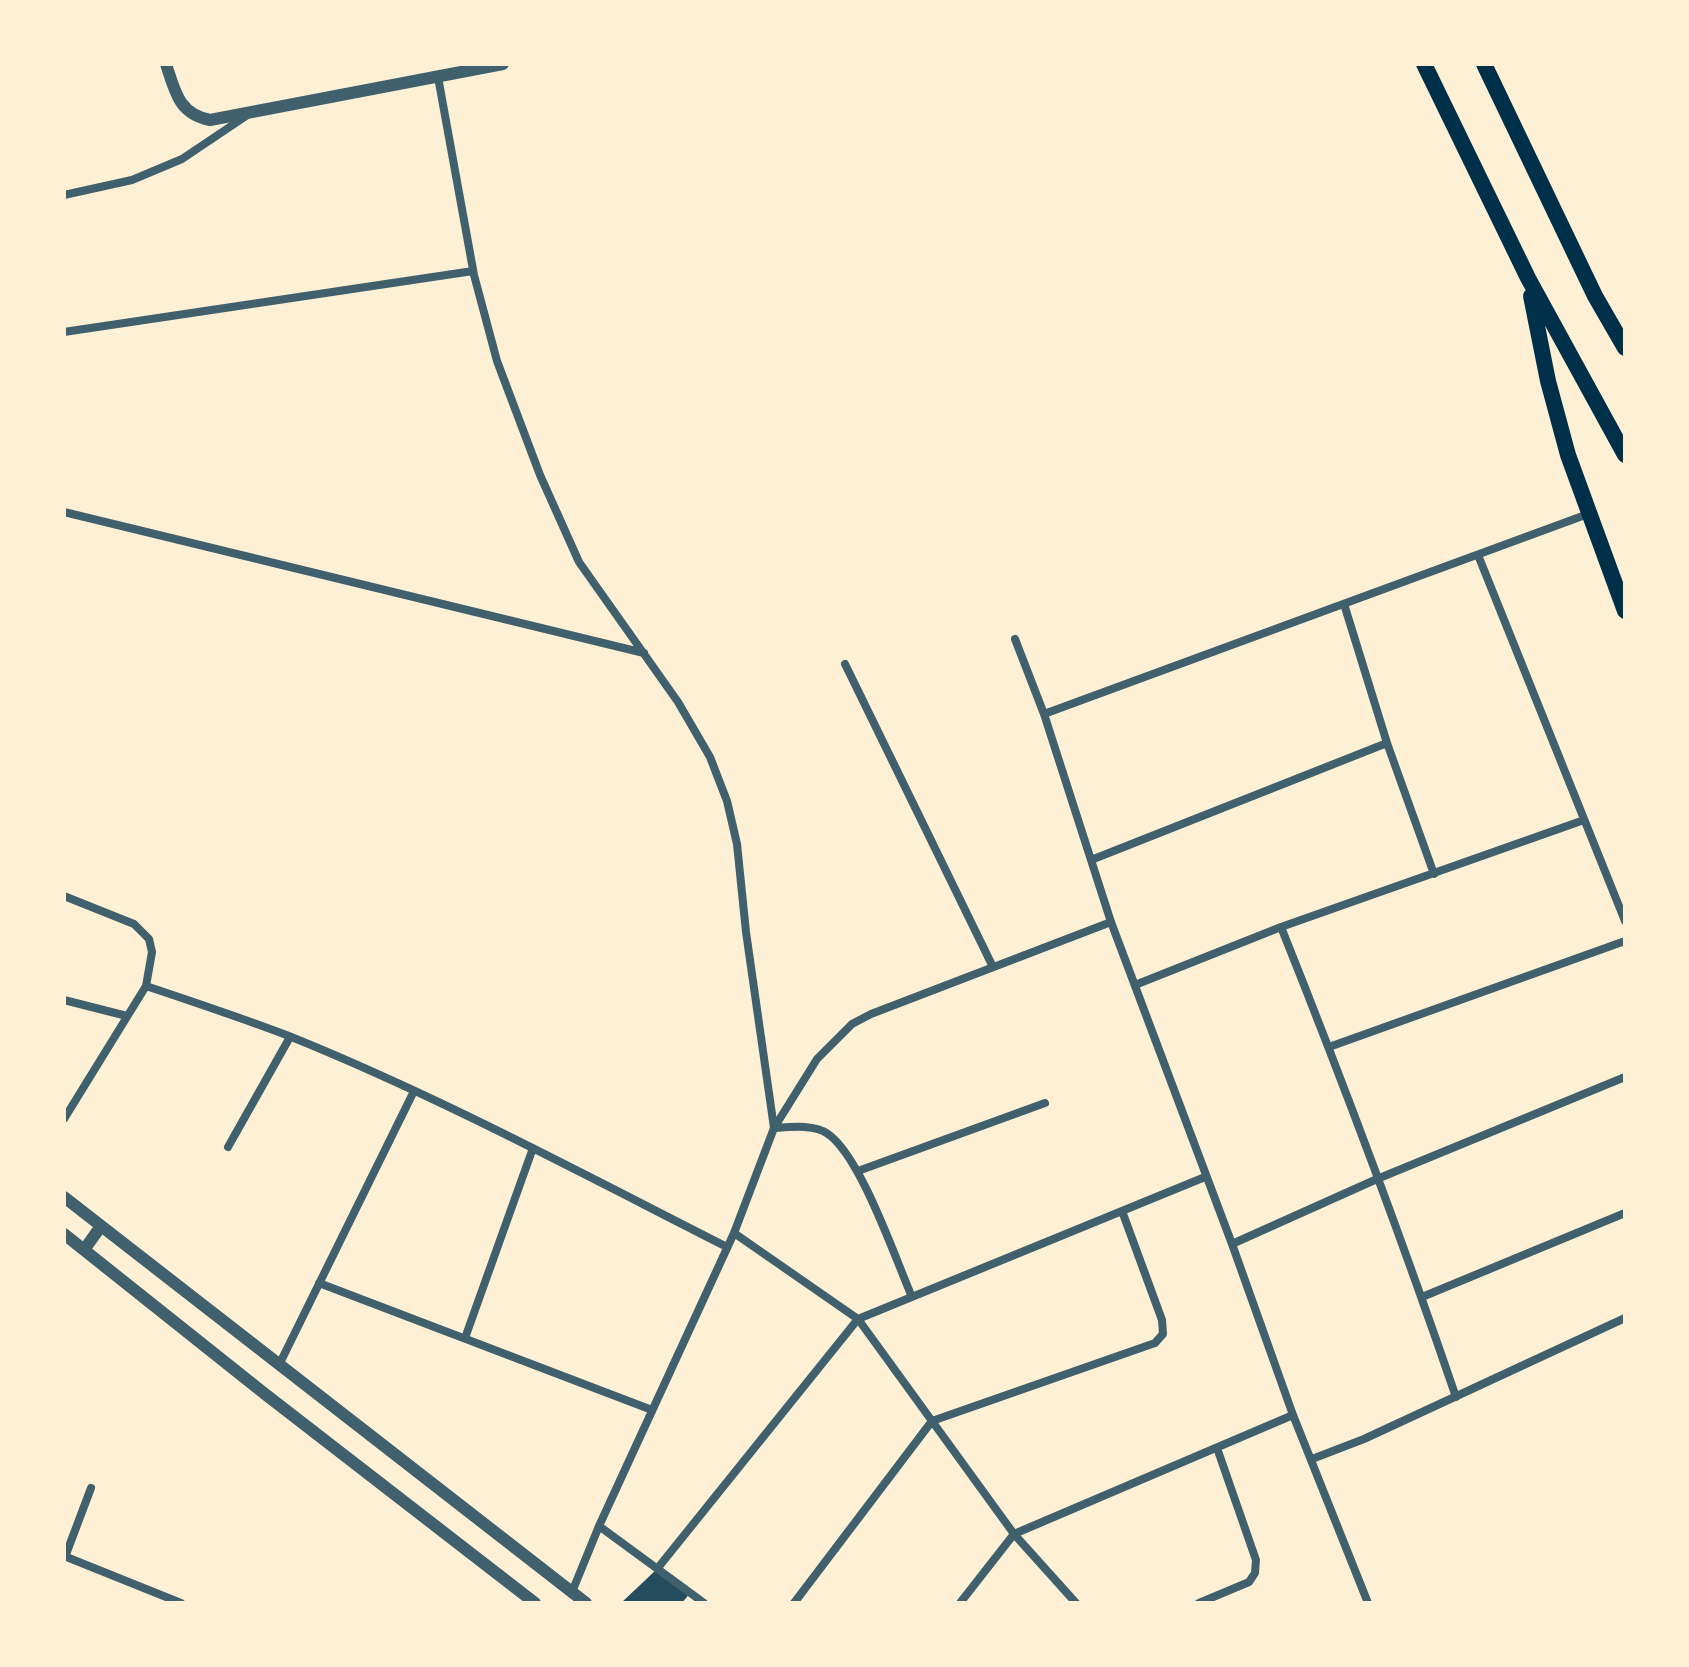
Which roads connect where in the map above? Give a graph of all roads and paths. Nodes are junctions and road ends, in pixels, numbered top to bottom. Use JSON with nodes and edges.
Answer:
{"nodes":[{"id":1,"x":166,"y":64,"type":"edge"},
{"id":2,"x":503,"y":64,"type":"edge"},
{"id":3,"x":1424,"y":64,"type":"edge"},
{"id":4,"x":1484,"y":64,"type":"edge"},
{"id":5,"x":438,"y":77,"type":"junction"},
{"id":6,"x":246,"y":115,"type":"junction"},
{"id":7,"x":64,"y":195,"type":"edge"},
{"id":8,"x":473,"y":271,"type":"junction"},
{"id":9,"x":1528,"y":278,"type":"junction"},
{"id":10,"x":64,"y":332,"type":"edge"},
{"id":11,"x":1625,"y":348,"type":"edge"},
{"id":12,"x":1625,"y":455,"type":"edge"},
{"id":13,"x":64,"y":512,"type":"edge"},
{"id":14,"x":1588,"y":514,"type":"junction"},
{"id":15,"x":1478,"y":555,"type":"junction"},
{"id":16,"x":1344,"y":604,"type":"junction"},
{"id":17,"x":1625,"y":611,"type":"edge"},
{"id":18,"x":1015,"y":639,"type":"dead end"},
{"id":19,"x":644,"y":653,"type":"junction"},
{"id":20,"x":845,"y":664,"type":"dead end"},
{"id":21,"x":1044,"y":714,"type":"junction"},
{"id":22,"x":1387,"y":743,"type":"junction"},
{"id":23,"x":1584,"y":820,"type":"junction"},
{"id":24,"x":1091,"y":860,"type":"junction"},
{"id":25,"x":1434,"y":874,"type":"junction"},
{"id":26,"x":64,"y":896,"type":"edge"},
{"id":27,"x":1625,"y":921,"type":"edge"},
{"id":28,"x":1111,"y":922,"type":"junction"},
{"id":29,"x":1281,"y":927,"type":"junction"},
{"id":30,"x":1625,"y":941,"type":"edge"},
{"id":31,"x":992,"y":965,"type":"junction"},
{"id":32,"x":1135,"y":985,"type":"junction"},
{"id":33,"x":146,"y":986,"type":"junction"},
{"id":34,"x":64,"y":1000,"type":"edge"},
{"id":35,"x":127,"y":1016,"type":"junction"},
{"id":36,"x":290,"y":1037,"type":"junction"},
{"id":37,"x":1329,"y":1047,"type":"junction"},
{"id":38,"x":1625,"y":1077,"type":"edge"},
{"id":39,"x":414,"y":1091,"type":"junction"},
{"id":40,"x":1045,"y":1103,"type":"dead end"},
{"id":41,"x":64,"y":1119,"type":"edge"},
{"id":42,"x":774,"y":1128,"type":"junction"},
{"id":43,"x":228,"y":1147,"type":"dead end"},
{"id":44,"x":533,"y":1148,"type":"junction"},
{"id":45,"x":858,"y":1171,"type":"junction"},
{"id":46,"x":1205,"y":1177,"type":"junction"},
{"id":47,"x":1377,"y":1179,"type":"junction"},
{"id":48,"x":64,"y":1197,"type":"edge"},
{"id":49,"x":1122,"y":1211,"type":"junction"},
{"id":50,"x":1625,"y":1213,"type":"edge"},
{"id":51,"x":101,"y":1226,"type":"junction"},
{"id":52,"x":734,"y":1233,"type":"junction"},
{"id":53,"x":64,"y":1234,"type":"edge"},
{"id":54,"x":1232,"y":1244,"type":"junction"},
{"id":55,"x":727,"y":1247,"type":"junction"},
{"id":56,"x":84,"y":1250,"type":"junction"},
{"id":57,"x":319,"y":1283,"type":"junction"},
{"id":58,"x":912,"y":1297,"type":"junction"},
{"id":59,"x":1422,"y":1297,"type":"junction"},
{"id":60,"x":1625,"y":1318,"type":"edge"},
{"id":61,"x":858,"y":1319,"type":"junction"},
{"id":62,"x":465,"y":1338,"type":"junction"},
{"id":63,"x":279,"y":1365,"type":"junction"},
{"id":64,"x":1456,"y":1397,"type":"junction"},
{"id":65,"x":652,"y":1410,"type":"junction"},
{"id":66,"x":1293,"y":1415,"type":"junction"},
{"id":67,"x":932,"y":1421,"type":"junction"},
{"id":68,"x":1217,"y":1448,"type":"junction"},
{"id":69,"x":1312,"y":1459,"type":"junction"},
{"id":70,"x":91,"y":1488,"type":"dead end"},
{"id":71,"x":599,"y":1526,"type":"junction"},
{"id":72,"x":1014,"y":1534,"type":"junction"},
{"id":73,"x":65,"y":1556,"type":"edge"},
{"id":74,"x":657,"y":1569,"type":"junction"},
{"id":75,"x":572,"y":1592,"type":"junction"},
{"id":76,"x":181,"y":1603,"type":"edge"},
{"id":77,"x":535,"y":1603,"type":"edge"},
{"id":78,"x":586,"y":1603,"type":"edge"},
{"id":79,"x":704,"y":1603,"type":"edge"},
{"id":80,"x":794,"y":1603,"type":"edge"},
{"id":81,"x":960,"y":1603,"type":"edge"},
{"id":82,"x":1076,"y":1603,"type":"edge"},
{"id":83,"x":1199,"y":1603,"type":"edge"},
{"id":84,"x":1368,"y":1603,"type":"edge"}],
"edges":[{"from":1,"to":6,"type":"street"},
{"from":2,"to":5,"type":"street"},
{"from":3,"to":9,"type":"highway"},
{"from":4,"to":11,"type":"highway"},
{"from":5,"to":6,"type":"street"},
{"from":5,"to":8,"type":"street"},
{"from":6,"to":7,"type":"street"},
{"from":8,"to":10,"type":"street"},
{"from":8,"to":19,"type":"street"},
{"from":9,"to":12,"type":"highway"},
{"from":9,"to":14,"type":"highway"},
{"from":13,"to":19,"type":"street"},
{"from":14,"to":15,"type":"street"},
{"from":14,"to":17,"type":"highway"},
{"from":15,"to":16,"type":"street"},
{"from":15,"to":23,"type":"street"},
{"from":16,"to":21,"type":"street"},
{"from":16,"to":22,"type":"street"},
{"from":18,"to":21,"type":"street"},
{"from":19,"to":42,"type":"street"},
{"from":20,"to":31,"type":"street"},
{"from":21,"to":24,"type":"street"},
{"from":22,"to":24,"type":"street"},
{"from":22,"to":25,"type":"street"},
{"from":23,"to":25,"type":"street"},
{"from":23,"to":27,"type":"street"},
{"from":24,"to":28,"type":"street"},
{"from":25,"to":29,"type":"street"},
{"from":26,"to":33,"type":"street"},
{"from":28,"to":31,"type":"street"},
{"from":28,"to":32,"type":"street"},
{"from":29,"to":32,"type":"street"},
{"from":29,"to":37,"type":"street"},
{"from":30,"to":37,"type":"street"},
{"from":31,"to":42,"type":"street"},
{"from":32,"to":46,"type":"street"},
{"from":33,"to":35,"type":"street"},
{"from":33,"to":36,"type":"street"},
{"from":34,"to":35,"type":"street"},
{"from":35,"to":41,"type":"street"},
{"from":36,"to":39,"type":"street"},
{"from":36,"to":43,"type":"street"},
{"from":37,"to":47,"type":"street"},
{"from":38,"to":47,"type":"street"},
{"from":39,"to":44,"type":"street"},
{"from":39,"to":57,"type":"street"},
{"from":40,"to":45,"type":"street"},
{"from":42,"to":45,"type":"street"},
{"from":42,"to":52,"type":"street"},
{"from":44,"to":55,"type":"street"},
{"from":44,"to":62,"type":"street"},
{"from":45,"to":58,"type":"street"},
{"from":46,"to":49,"type":"street"},
{"from":46,"to":54,"type":"street"},
{"from":47,"to":54,"type":"street"},
{"from":47,"to":59,"type":"street"},
{"from":48,"to":51,"type":"street"},
{"from":49,"to":58,"type":"street"},
{"from":49,"to":67,"type":"street"},
{"from":50,"to":59,"type":"street"},
{"from":51,"to":56,"type":"street"},
{"from":51,"to":63,"type":"street"},
{"from":52,"to":55,"type":"street"},
{"from":52,"to":61,"type":"street"},
{"from":53,"to":56,"type":"street"},
{"from":54,"to":66,"type":"street"},
{"from":55,"to":65,"type":"street"},
{"from":56,"to":77,"type":"street"},
{"from":57,"to":62,"type":"street"},
{"from":57,"to":63,"type":"street"},
{"from":58,"to":61,"type":"street"},
{"from":59,"to":64,"type":"street"},
{"from":60,"to":64,"type":"street"},
{"from":61,"to":67,"type":"street"},
{"from":61,"to":74,"type":"street"},
{"from":62,"to":65,"type":"street"},
{"from":63,"to":75,"type":"street"},
{"from":64,"to":69,"type":"street"},
{"from":65,"to":71,"type":"street"},
{"from":66,"to":68,"type":"street"},
{"from":66,"to":69,"type":"street"},
{"from":67,"to":72,"type":"street"},
{"from":67,"to":80,"type":"street"},
{"from":68,"to":72,"type":"street"},
{"from":68,"to":83,"type":"street"},
{"from":69,"to":84,"type":"street"},
{"from":70,"to":73,"type":"street"},
{"from":71,"to":74,"type":"street"},
{"from":71,"to":75,"type":"street"},
{"from":72,"to":81,"type":"street"},
{"from":72,"to":82,"type":"street"},
{"from":73,"to":76,"type":"street"},
{"from":74,"to":79,"type":"street"},
{"from":75,"to":78,"type":"street"}]}
